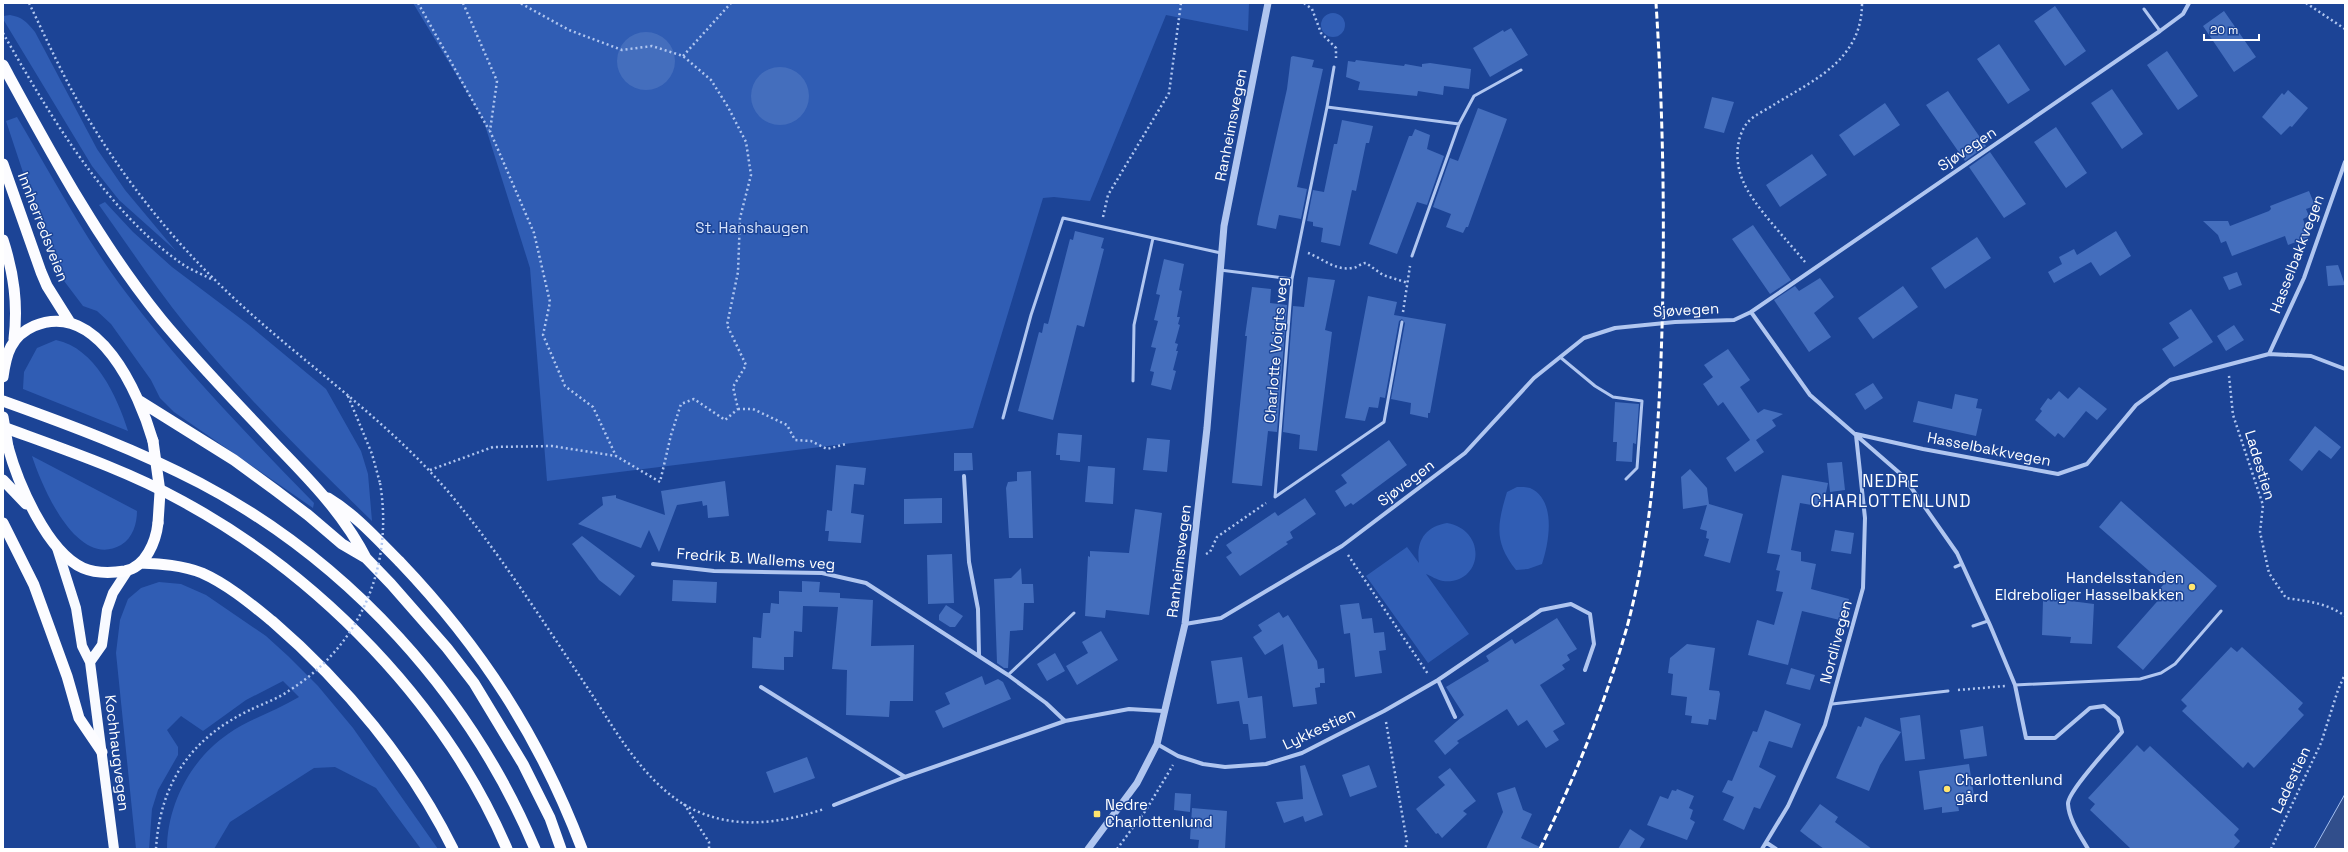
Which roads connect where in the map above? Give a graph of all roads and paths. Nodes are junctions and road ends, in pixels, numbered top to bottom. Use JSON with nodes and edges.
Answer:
{"nodes":[{"id":1,"x":29,"y":3,"type":"edge"},
{"id":2,"x":418,"y":3,"type":"edge"},
{"id":3,"x":464,"y":3,"type":"edge"},
{"id":4,"x":520,"y":3,"type":"edge"},
{"id":5,"x":731,"y":3,"type":"edge"},
{"id":6,"x":1180,"y":3,"type":"edge"},
{"id":7,"x":1268,"y":3,"type":"edge"},
{"id":8,"x":1304,"y":3,"type":"edge"},
{"id":9,"x":1862,"y":3,"type":"edge"},
{"id":10,"x":2189,"y":3,"type":"edge"},
{"id":11,"x":2306,"y":3,"type":"edge"},
{"id":12,"x":2144,"y":9,"type":"dead end"},
{"id":13,"x":2345,"y":29,"type":"edge"},
{"id":14,"x":2160,"y":31,"type":"junction"},
{"id":15,"x":3,"y":33,"type":"edge"},
{"id":16,"x":683,"y":56,"type":"junction"},
{"id":17,"x":3,"y":65,"type":"edge"},
{"id":18,"x":1334,"y":67,"type":"joint"},
{"id":19,"x":1521,"y":70,"type":"dead end"},
{"id":20,"x":1327,"y":107,"type":"junction"},
{"id":21,"x":1459,"y":124,"type":"junction"},
{"id":22,"x":490,"y":131,"type":"junction"},
{"id":23,"x":2345,"y":162,"type":"edge"},
{"id":24,"x":3,"y":164,"type":"edge"},
{"id":25,"x":1101,"y":226,"type":"junction"},
{"id":26,"x":1153,"y":238,"type":"junction"},
{"id":27,"x":3,"y":240,"type":"edge"},
{"id":28,"x":1299,"y":250,"type":"junction"},
{"id":29,"x":1221,"y":253,"type":"junction"},
{"id":30,"x":1412,"y":256,"type":"joint"},
{"id":31,"x":1811,"y":269,"type":"junction"},
{"id":32,"x":1220,"y":270,"type":"junction"},
{"id":33,"x":1292,"y":278,"type":"junction"},
{"id":34,"x":215,"y":281,"type":"junction"},
{"id":35,"x":1408,"y":283,"type":"junction"},
{"id":36,"x":1751,"y":312,"type":"junction"},
{"id":37,"x":69,"y":321,"type":"junction"},
{"id":38,"x":1402,"y":322,"type":"joint"},
{"id":39,"x":9,"y":344,"type":"edge"},
{"id":40,"x":2269,"y":354,"type":"junction"},
{"id":41,"x":1560,"y":357,"type":"junction"},
{"id":42,"x":2227,"y":365,"type":"junction"},
{"id":43,"x":2345,"y":369,"type":"edge"},
{"id":44,"x":3,"y":377,"type":"edge"},
{"id":45,"x":1133,"y":381,"type":"dead end"},
{"id":46,"x":347,"y":393,"type":"junction"},
{"id":47,"x":3,"y":400,"type":"edge"},
{"id":48,"x":138,"y":400,"type":"junction"},
{"id":49,"x":738,"y":409,"type":"junction"},
{"id":50,"x":3,"y":417,"type":"edge"},
{"id":51,"x":1002,"y":418,"type":"dead end"},
{"id":52,"x":3,"y":427,"type":"edge"},
{"id":53,"x":1856,"y":434,"type":"junction"},
{"id":54,"x":846,"y":444,"type":"dead end"},
{"id":55,"x":616,"y":456,"type":"junction"},
{"id":56,"x":430,"y":470,"type":"junction"},
{"id":57,"x":964,"y":476,"type":"dead end"},
{"id":58,"x":1626,"y":479,"type":"dead end"},
{"id":59,"x":3,"y":480,"type":"edge"},
{"id":60,"x":324,"y":495,"type":"junction"},
{"id":61,"x":1275,"y":497,"type":"junction"},
{"id":62,"x":38,"y":517,"type":"junction"},
{"id":63,"x":3,"y":523,"type":"edge"},
{"id":64,"x":1342,"y":546,"type":"junction"},
{"id":65,"x":58,"y":548,"type":"junction"},
{"id":66,"x":366,"y":558,"type":"junction"},
{"id":67,"x":1192,"y":560,"type":"junction"},
{"id":68,"x":140,"y":563,"type":"junction"},
{"id":69,"x":653,"y":564,"type":"dead end"},
{"id":70,"x":1962,"y":564,"type":"junction"},
{"id":71,"x":1954,"y":567,"type":"dead end"},
{"id":72,"x":128,"y":570,"type":"junction"},
{"id":73,"x":2221,"y":610,"type":"dead end"},
{"id":74,"x":1074,"y":613,"type":"dead end"},
{"id":75,"x":2345,"y":616,"type":"edge"},
{"id":76,"x":1988,"y":621,"type":"junction"},
{"id":77,"x":1185,"y":624,"type":"junction"},
{"id":78,"x":1973,"y":626,"type":"dead end"},
{"id":79,"x":979,"y":655,"type":"junction"},
{"id":80,"x":90,"y":662,"type":"junction"},
{"id":81,"x":1585,"y":670,"type":"dead end"},
{"id":82,"x":1008,"y":674,"type":"junction"},
{"id":83,"x":2345,"y":674,"type":"edge"},
{"id":84,"x":1438,"y":680,"type":"junction"},
{"id":85,"x":1434,"y":682,"type":"junction"},
{"id":86,"x":2015,"y":685,"type":"junction"},
{"id":87,"x":761,"y":687,"type":"dead end"},
{"id":88,"x":1948,"y":691,"type":"joint"},
{"id":89,"x":1832,"y":704,"type":"junction"},
{"id":90,"x":1164,"y":711,"type":"junction"},
{"id":91,"x":1384,"y":711,"type":"junction"},
{"id":92,"x":1456,"y":717,"type":"dead end"},
{"id":93,"x":1065,"y":721,"type":"junction"},
{"id":94,"x":1157,"y":744,"type":"junction"},
{"id":95,"x":102,"y":752,"type":"junction"},
{"id":96,"x":1178,"y":756,"type":"junction"},
{"id":97,"x":905,"y":777,"type":"junction"},
{"id":98,"x":683,"y":804,"type":"junction"},
{"id":99,"x":834,"y":805,"type":"joint"},
{"id":100,"x":1767,"y":842,"type":"junction"},
{"id":101,"x":114,"y":849,"type":"edge"},
{"id":102,"x":156,"y":849,"type":"edge"},
{"id":103,"x":453,"y":849,"type":"edge"},
{"id":104,"x":507,"y":849,"type":"edge"},
{"id":105,"x":535,"y":849,"type":"edge"},
{"id":106,"x":561,"y":849,"type":"edge"},
{"id":107,"x":582,"y":849,"type":"edge"},
{"id":108,"x":708,"y":849,"type":"edge"},
{"id":109,"x":1088,"y":849,"type":"edge"},
{"id":110,"x":1117,"y":849,"type":"edge"},
{"id":111,"x":1405,"y":849,"type":"edge"},
{"id":112,"x":1762,"y":849,"type":"edge"},
{"id":113,"x":1776,"y":849,"type":"edge"},
{"id":114,"x":2088,"y":849,"type":"edge"},
{"id":115,"x":2271,"y":849,"type":"edge"}],
"edges":[{"from":1,"to":34,"type":"path"},
{"from":2,"to":22,"type":"path"},
{"from":3,"to":22,"type":"path"},
{"from":4,"to":16,"type":"path"},
{"from":5,"to":16,"type":"path"},
{"from":6,"to":25,"type":"path"},
{"from":7,"to":29,"type":"street","name":"Ranheimsvegen"},
{"from":8,"to":18,"type":"path"},
{"from":9,"to":31,"type":"path"},
{"from":10,"to":14,"type":"street","name":"Sjøvegen"},
{"from":11,"to":13,"type":"path"},
{"from":12,"to":14,"type":"lane"},
{"from":14,"to":31,"type":"street","name":"Sjøvegen"},
{"from":15,"to":34,"type":"path"},
{"from":16,"to":49,"type":"path"},
{"from":17,"to":60,"type":"highway"},
{"from":18,"to":20,"type":"lane","name":"Charlotte Voigts veg"},
{"from":19,"to":21,"type":"lane"},
{"from":20,"to":21,"type":"lane"},
{"from":20,"to":28,"type":"lane","name":"Charlotte Voigts veg"},
{"from":21,"to":30,"type":"lane"},
{"from":22,"to":55,"type":"path"},
{"from":23,"to":40,"type":"street","name":"Hasselbakkvegen"},
{"from":24,"to":37,"type":"highway","name":"Innherredsveien"},
{"from":25,"to":26,"type":"lane"},
{"from":25,"to":51,"type":"lane"},
{"from":26,"to":29,"type":"lane"},
{"from":26,"to":45,"type":"lane"},
{"from":27,"to":39,"type":"highway"},
{"from":28,"to":33,"type":"lane","name":"Charlotte Voigts veg"},
{"from":28,"to":35,"type":"path"},
{"from":29,"to":32,"type":"street","name":"Ranheimsvegen"},
{"from":30,"to":35,"type":"path"},
{"from":31,"to":36,"type":"street","name":"Sjøvegen"},
{"from":32,"to":33,"type":"lane"},
{"from":32,"to":67,"type":"street","name":"Ranheimsvegen"},
{"from":33,"to":61,"type":"lane","name":"Charlotte Voigts veg"},
{"from":34,"to":46,"type":"path"},
{"from":35,"to":38,"type":"path"},
{"from":36,"to":41,"type":"street","name":"Sjøvegen"},
{"from":36,"to":53,"type":"street","name":"Hasselbakkvegen"},
{"from":37,"to":39,"type":"highway"},
{"from":37,"to":48,"type":"highway"},
{"from":38,"to":61,"type":"lane"},
{"from":39,"to":44,"type":"highway"},
{"from":40,"to":42,"type":"street","name":"Hasselbakkvegen"},
{"from":40,"to":43,"type":"street","name":"Hasselbakkvegen"},
{"from":41,"to":58,"type":"lane"},
{"from":41,"to":64,"type":"street","name":"Sjøvegen"},
{"from":42,"to":53,"type":"street","name":"Hasselbakkvegen"},
{"from":42,"to":75,"type":"path","name":"Ladestien"},
{"from":46,"to":56,"type":"path"},
{"from":46,"to":102,"type":"path","bridge":true},
{"from":47,"to":105,"type":"highway"},
{"from":48,"to":66,"type":"highway"},
{"from":48,"to":68,"type":"highway","bridge":true},
{"from":49,"to":54,"type":"path"},
{"from":49,"to":55,"type":"path"},
{"from":50,"to":62,"type":"highway","bridge":true},
{"from":52,"to":104,"type":"highway"},
{"from":53,"to":70,"type":"street","name":"Hasselbakkvegen"},
{"from":53,"to":89,"type":"street","name":"Nordlivegen"},
{"from":55,"to":56,"type":"path"},
{"from":56,"to":98,"type":"path"},
{"from":57,"to":79,"type":"street"},
{"from":59,"to":62,"type":"highway"},
{"from":60,"to":66,"type":"highway"},
{"from":60,"to":107,"type":"highway"},
{"from":61,"to":67,"type":"path"},
{"from":62,"to":65,"type":"highway"},
{"from":63,"to":95,"type":"highway"},
{"from":64,"to":77,"type":"street","name":"Sjøvegen"},
{"from":64,"to":85,"type":"path"},
{"from":65,"to":72,"type":"highway"},
{"from":65,"to":80,"type":"main road","name":"Kochhaugvegen"},
{"from":66,"to":106,"type":"highway"},
{"from":67,"to":77,"type":"street","name":"Ranheimsvegen"},
{"from":68,"to":72,"type":"highway"},
{"from":68,"to":103,"type":"highway"},
{"from":69,"to":79,"type":"street","name":"Fredrik B. Wallems veg"},
{"from":70,"to":71,"type":"lane"},
{"from":70,"to":76,"type":"street","name":"Hasselbakkvegen"},
{"from":72,"to":80,"type":"main road"},
{"from":73,"to":86,"type":"lane"},
{"from":74,"to":82,"type":"lane"},
{"from":76,"to":78,"type":"lane"},
{"from":76,"to":86,"type":"street","name":"Hasselbakkvegen"},
{"from":77,"to":90,"type":"street","name":"Ranheimsvegen"},
{"from":79,"to":82,"type":"street","name":"Fredrik B. Wallems veg"},
{"from":80,"to":95,"type":"main road","name":"Kochhaugvegen"},
{"from":81,"to":84,"type":"street","name":"Lykkestien"},
{"from":82,"to":93,"type":"street","name":"Fredrik B. Wallems veg"},
{"from":83,"to":115,"type":"path","name":"Ladestien"},
{"from":84,"to":85,"type":"street","name":"Lykkestien"},
{"from":84,"to":92,"type":"street"},
{"from":85,"to":91,"type":"street","name":"Lykkestien"},
{"from":86,"to":88,"type":"path"},
{"from":86,"to":114,"type":"street","name":"Hasselbakkvegen"},
{"from":87,"to":97,"type":"street"},
{"from":88,"to":89,"type":"lane"},
{"from":89,"to":100,"type":"street","name":"Nordlivegen"},
{"from":90,"to":93,"type":"street"},
{"from":90,"to":94,"type":"street","name":"Ranheimsvegen"},
{"from":91,"to":96,"type":"street","name":"Lykkestien"},
{"from":91,"to":111,"type":"path"},
{"from":93,"to":97,"type":"street"},
{"from":94,"to":96,"type":"street","name":"Lykkestien"},
{"from":94,"to":109,"type":"street","name":"Ranheimsvegen"},
{"from":95,"to":101,"type":"main road","name":"Kochhaugvegen"},
{"from":96,"to":110,"type":"path"},
{"from":97,"to":99,"type":"street"},
{"from":98,"to":99,"type":"path"},
{"from":98,"to":108,"type":"path"},
{"from":100,"to":112,"type":"street","name":"Nordlivegen"},
{"from":100,"to":113,"type":"street"}]}
